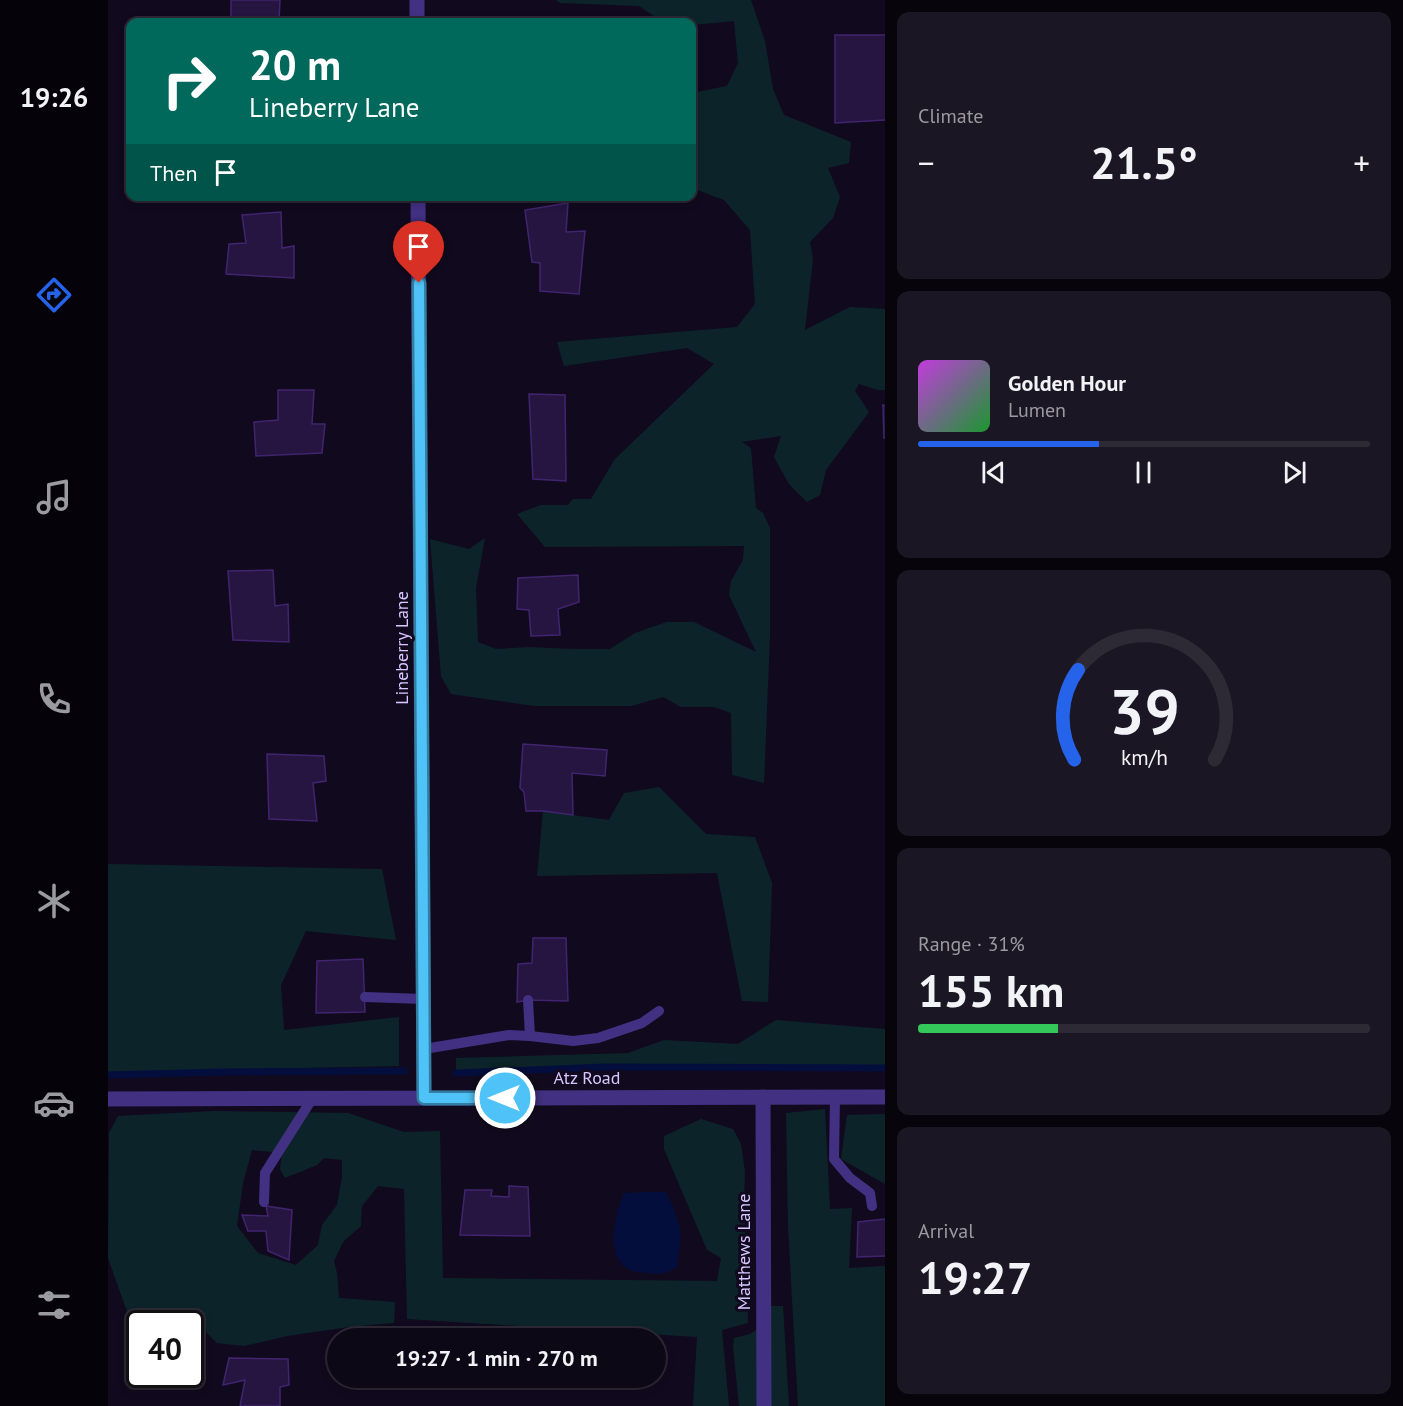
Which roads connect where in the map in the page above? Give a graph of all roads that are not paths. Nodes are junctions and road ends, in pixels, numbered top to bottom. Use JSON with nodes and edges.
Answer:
{"nodes":[{"id":1,"x":417,"y":0,"type":"edge"},
{"id":2,"x":417,"y":18,"type":"edge"},
{"id":3,"x":418,"y":201,"type":"edge"},
{"id":4,"x":365,"y":997,"type":"dead end"},
{"id":5,"x":423,"y":999,"type":"junction"},
{"id":6,"x":528,"y":1000,"type":"dead end"},
{"id":7,"x":659,"y":1011,"type":"dead end"},
{"id":8,"x":530,"y":1036,"type":"junction"},
{"id":9,"x":424,"y":1049,"type":"junction"},
{"id":10,"x":885,"y":1096,"type":"edge"},
{"id":11,"x":763,"y":1097,"type":"junction"},
{"id":12,"x":835,"y":1097,"type":"junction"},
{"id":13,"x":424,"y":1098,"type":"junction"},
{"id":14,"x":108,"y":1099,"type":"edge"},
{"id":15,"x":312,"y":1099,"type":"junction"},
{"id":16,"x":264,"y":1202,"type":"dead end"},
{"id":17,"x":872,"y":1206,"type":"dead end"},
{"id":18,"x":764,"y":1406,"type":"edge"}],
"edges":[{"from":1,"to":2,"type":"street"},
{"from":3,"to":5,"type":"street","name":"Lineberry Lane"},
{"from":4,"to":5,"type":"lane"},
{"from":5,"to":9,"type":"street","name":"Lineberry Lane"},
{"from":6,"to":8,"type":"lane"},
{"from":7,"to":8,"type":"lane"},
{"from":8,"to":9,"type":"lane"},
{"from":9,"to":13,"type":"street","name":"Lineberry Lane"},
{"from":10,"to":12,"type":"street","name":"Atz Road"},
{"from":11,"to":12,"type":"street","name":"Atz Road"},
{"from":11,"to":13,"type":"street","name":"Atz Road"},
{"from":11,"to":18,"type":"street","name":"Matthews Lane"},
{"from":12,"to":17,"type":"lane"},
{"from":13,"to":15,"type":"street","name":"Atz Road"},
{"from":14,"to":15,"type":"street","name":"Atz Road"},
{"from":15,"to":16,"type":"lane"}]}
